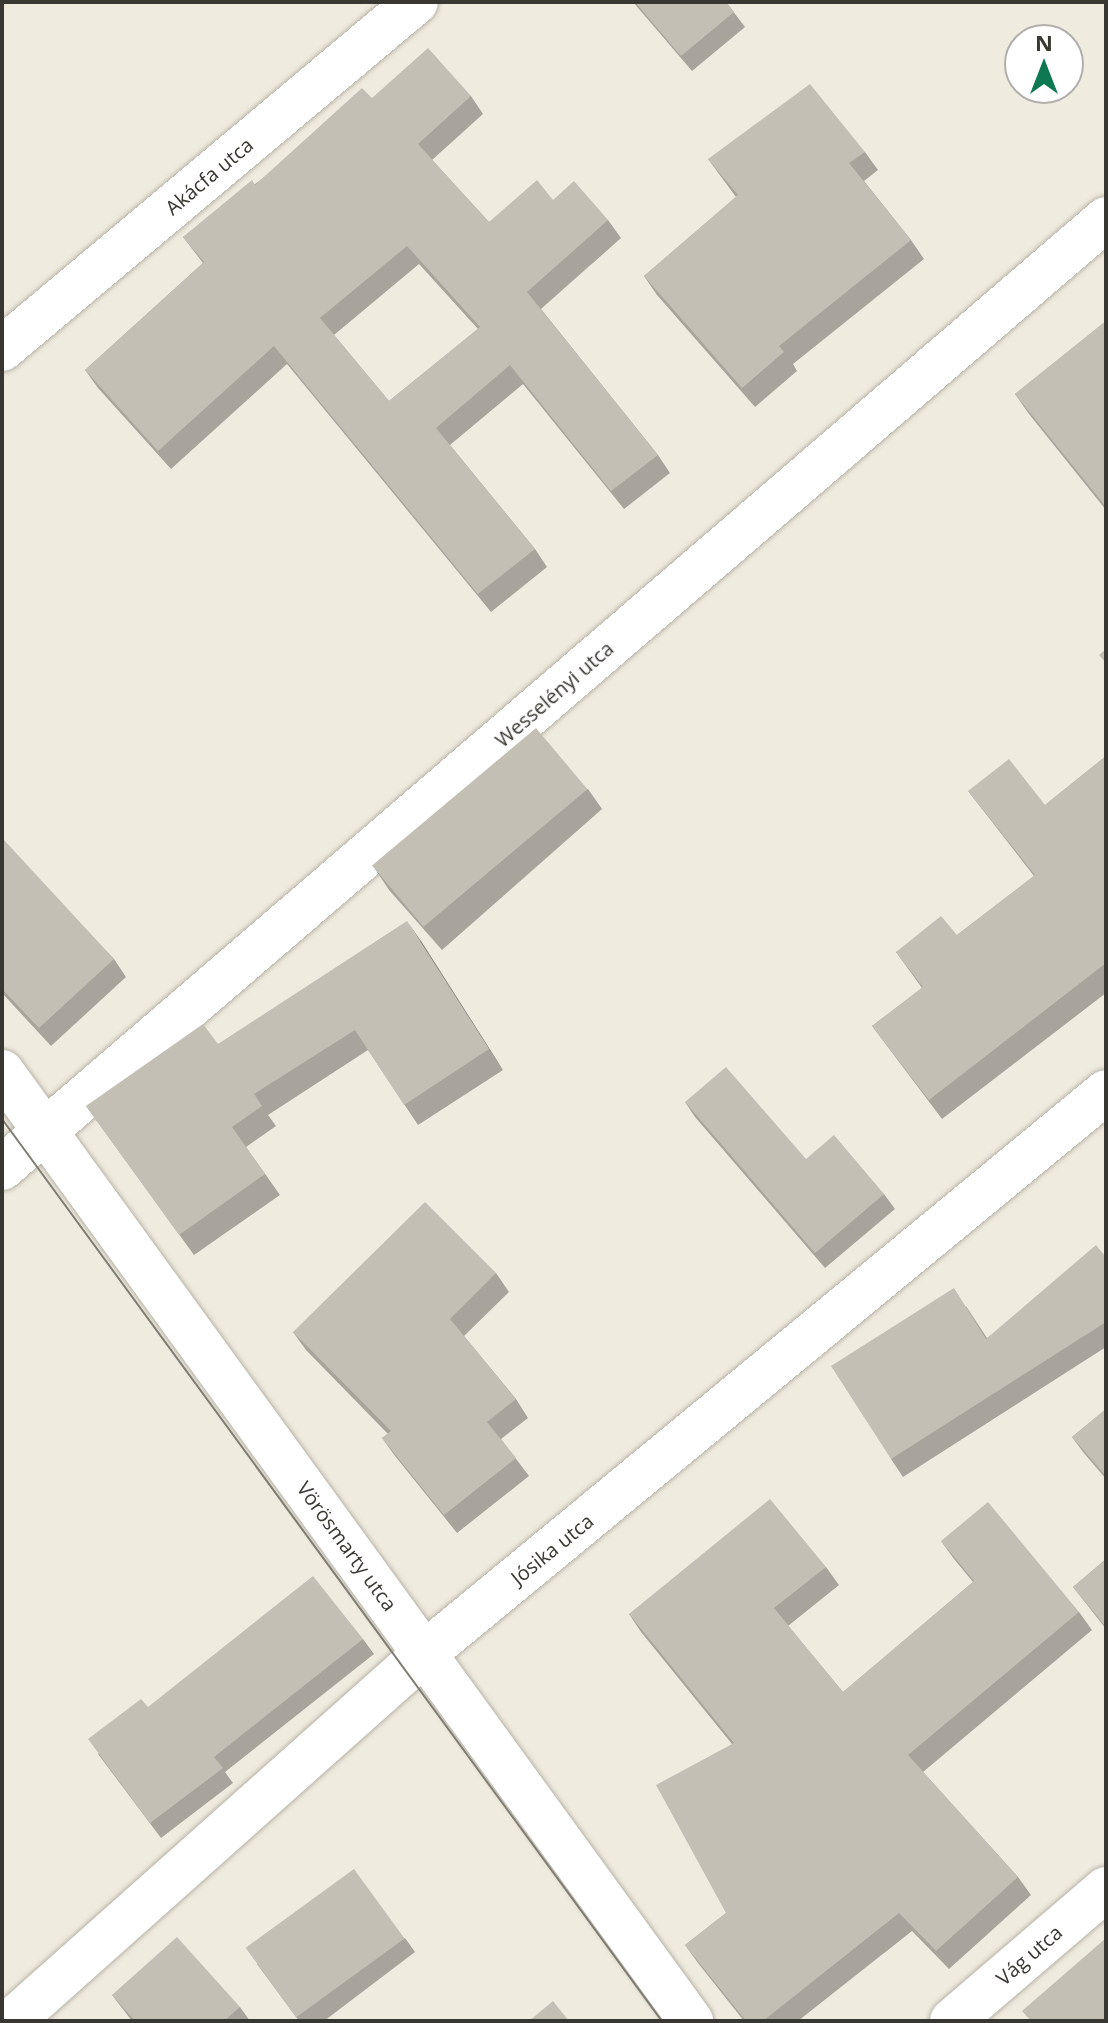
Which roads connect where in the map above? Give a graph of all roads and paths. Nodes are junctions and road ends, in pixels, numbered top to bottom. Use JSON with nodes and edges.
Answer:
{"nodes":[{"id":1,"x":416,"y":2,"type":"edge"},
{"id":2,"x":1106,"y":219,"type":"edge"},
{"id":3,"x":2,"y":349,"type":"edge"},
{"id":4,"x":2,"y":1072,"type":"edge"},
{"id":5,"x":1106,"y":1092,"type":"edge"},
{"id":6,"x":45,"y":1131,"type":"junction"},
{"id":7,"x":2,"y":1168,"type":"edge"},
{"id":8,"x":425,"y":1653,"type":"junction"},
{"id":9,"x":1106,"y":1889,"type":"edge"},
{"id":10,"x":12,"y":2021,"type":"edge"},
{"id":11,"x":691,"y":2021,"type":"edge"},
{"id":12,"x":952,"y":2021,"type":"edge"}],
"edges":[{"from":1,"to":3,"type":"street","name":"Akácfa utca"},
{"from":2,"to":6,"type":"street","name":"Wesselényi utca"},
{"from":4,"to":6,"type":"street","name":"Vörösmarty utca"},
{"from":5,"to":8,"type":"street","name":"Jósika utca"},
{"from":6,"to":7,"type":"street","name":"Wesselényi utca"},
{"from":6,"to":8,"type":"street","name":"Vörösmarty utca"},
{"from":8,"to":10,"type":"street","name":"Jósika utca"},
{"from":8,"to":11,"type":"street","name":"Vörösmarty utca"},
{"from":9,"to":12,"type":"street","name":"Vág utca"}]}
